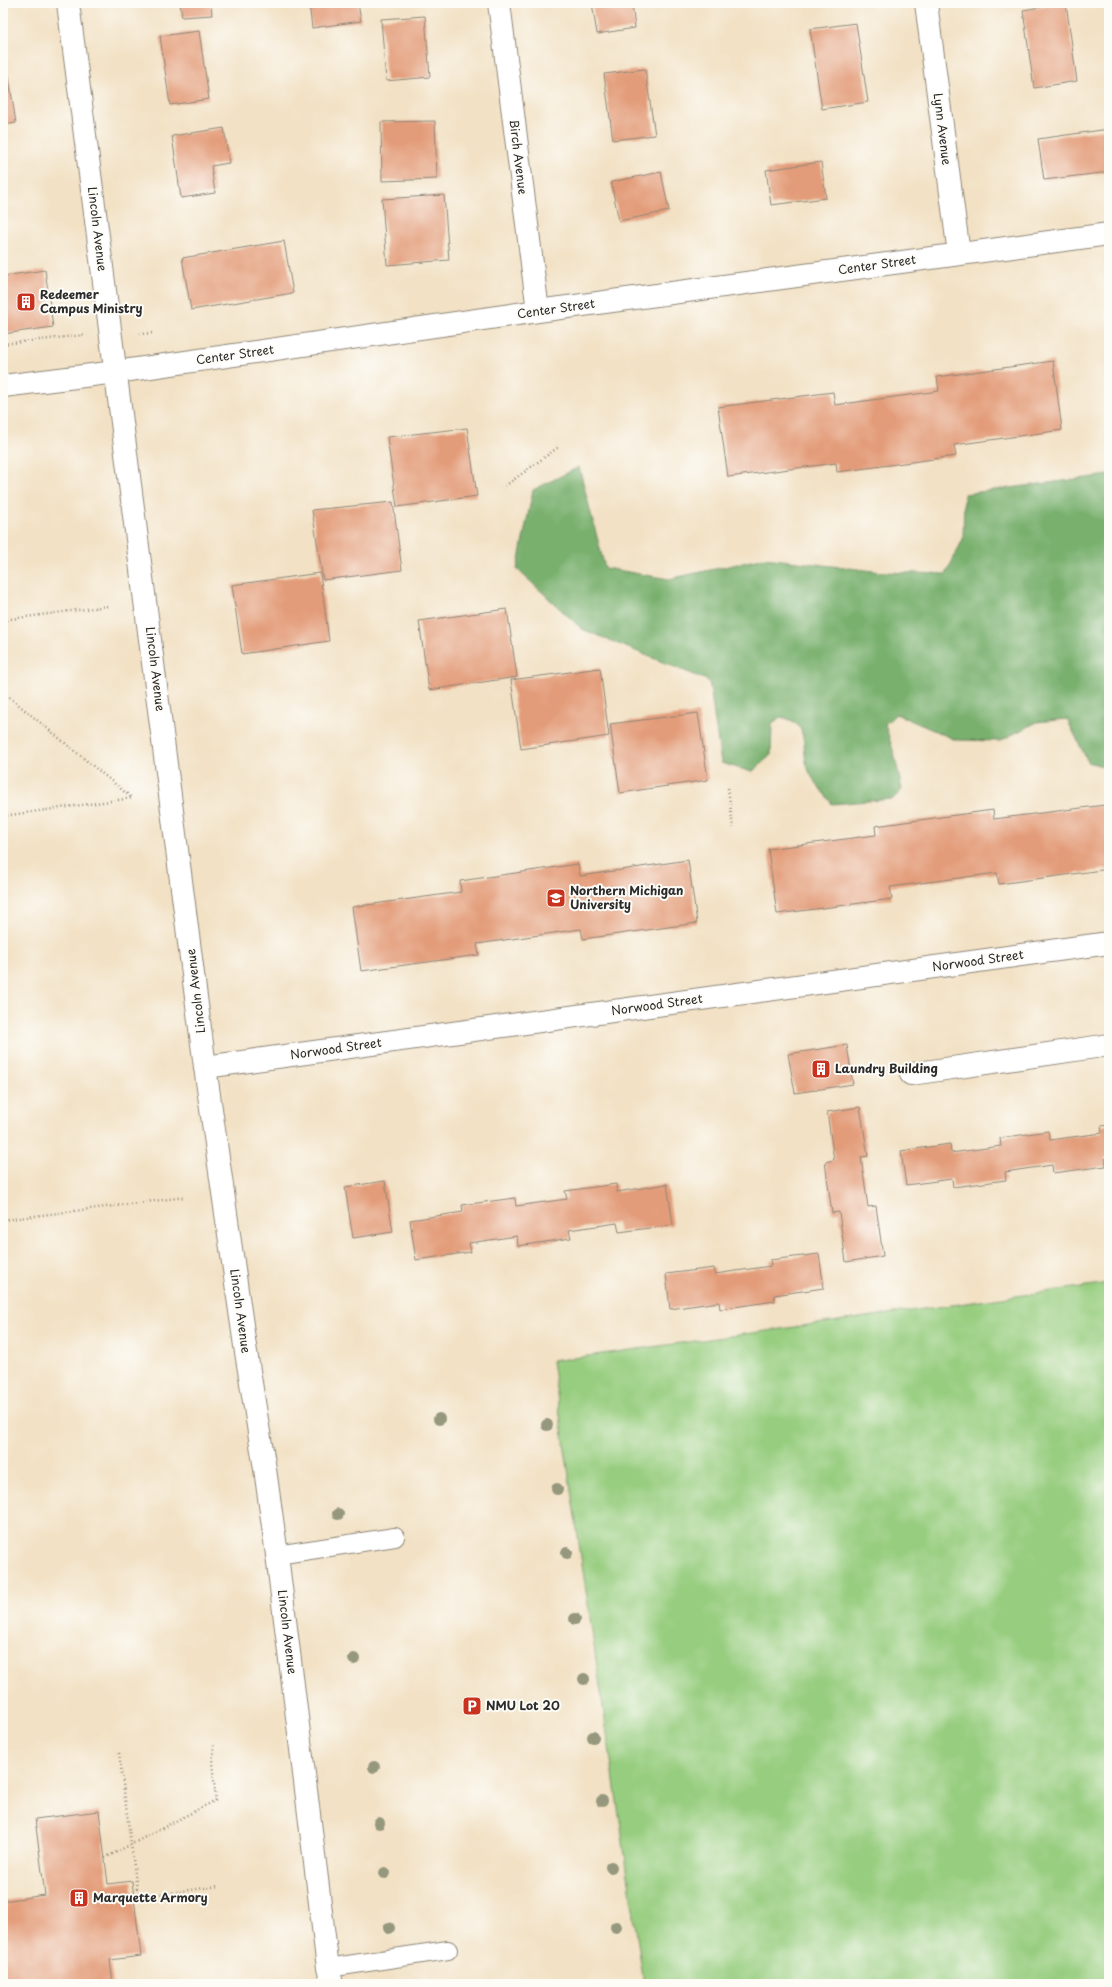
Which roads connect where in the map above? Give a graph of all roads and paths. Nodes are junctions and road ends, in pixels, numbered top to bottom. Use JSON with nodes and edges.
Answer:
{"nodes":[{"id":1,"x":68,"y":3,"type":"edge"},
{"id":2,"x":498,"y":3,"type":"edge"},
{"id":3,"x":926,"y":3,"type":"edge"},
{"id":4,"x":1109,"y":234,"type":"edge"},
{"id":5,"x":959,"y":254,"type":"junction"},
{"id":6,"x":538,"y":311,"type":"junction"},
{"id":7,"x":153,"y":333,"type":"dead end"},
{"id":8,"x":111,"y":335,"type":"junction"},
{"id":9,"x":3,"y":344,"type":"edge"},
{"id":10,"x":116,"y":372,"type":"junction"},
{"id":11,"x":3,"y":386,"type":"edge"},
{"id":12,"x":560,"y":446,"type":"dead end"},
{"id":13,"x":505,"y":486,"type":"dead end"},
{"id":14,"x":108,"y":606,"type":"dead end"},
{"id":15,"x":3,"y":620,"type":"edge"},
{"id":16,"x":3,"y":692,"type":"edge"},
{"id":17,"x":728,"y":788,"type":"dead end"},
{"id":18,"x":3,"y":816,"type":"edge"},
{"id":19,"x":733,"y":828,"type":"dead end"},
{"id":20,"x":1109,"y":943,"type":"edge"},
{"id":21,"x":1109,"y":1045,"type":"edge"},
{"id":22,"x":205,"y":1067,"type":"junction"},
{"id":23,"x":910,"y":1074,"type":"dead end"},
{"id":24,"x":185,"y":1197,"type":"dead end"},
{"id":25,"x":3,"y":1220,"type":"edge"},
{"id":26,"x":395,"y":1537,"type":"dead end"},
{"id":27,"x":277,"y":1555,"type":"junction"},
{"id":28,"x":214,"y":1745,"type":"dead end"},
{"id":29,"x":119,"y":1753,"type":"dead end"},
{"id":30,"x":131,"y":1844,"type":"junction"},
{"id":31,"x":105,"y":1858,"type":"dead end"},
{"id":32,"x":219,"y":1886,"type":"dead end"},
{"id":33,"x":448,"y":1950,"type":"dead end"},
{"id":34,"x":329,"y":1978,"type":"edge"}],
"edges":[{"from":1,"to":8,"type":"street","name":"Lincoln Avenue"},
{"from":2,"to":6,"type":"street","name":"Birch Avenue"},
{"from":3,"to":5,"type":"street","name":"Lynn Avenue"},
{"from":4,"to":5,"type":"street","name":"Center Street"},
{"from":5,"to":6,"type":"street","name":"Center Street"},
{"from":6,"to":10,"type":"street","name":"Center Street"},
{"from":7,"to":8,"type":"path"},
{"from":8,"to":9,"type":"path"},
{"from":8,"to":10,"type":"street","name":"Lincoln Avenue"},
{"from":10,"to":11,"type":"street","name":"Center Street"},
{"from":10,"to":22,"type":"street","name":"Lincoln Avenue"},
{"from":12,"to":13,"type":"path"},
{"from":14,"to":15,"type":"path"},
{"from":16,"to":18,"type":"path"},
{"from":17,"to":19,"type":"path"},
{"from":20,"to":22,"type":"street","name":"Norwood Street"},
{"from":21,"to":23,"type":"street"},
{"from":22,"to":27,"type":"street","name":"Lincoln Avenue"},
{"from":24,"to":25,"type":"path"},
{"from":26,"to":27,"type":"lane"},
{"from":27,"to":34,"type":"street","name":"Lincoln Avenue"},
{"from":28,"to":30,"type":"path"},
{"from":29,"to":30,"type":"path"},
{"from":30,"to":31,"type":"path"},
{"from":30,"to":32,"type":"path"},
{"from":33,"to":34,"type":"lane"}]}
